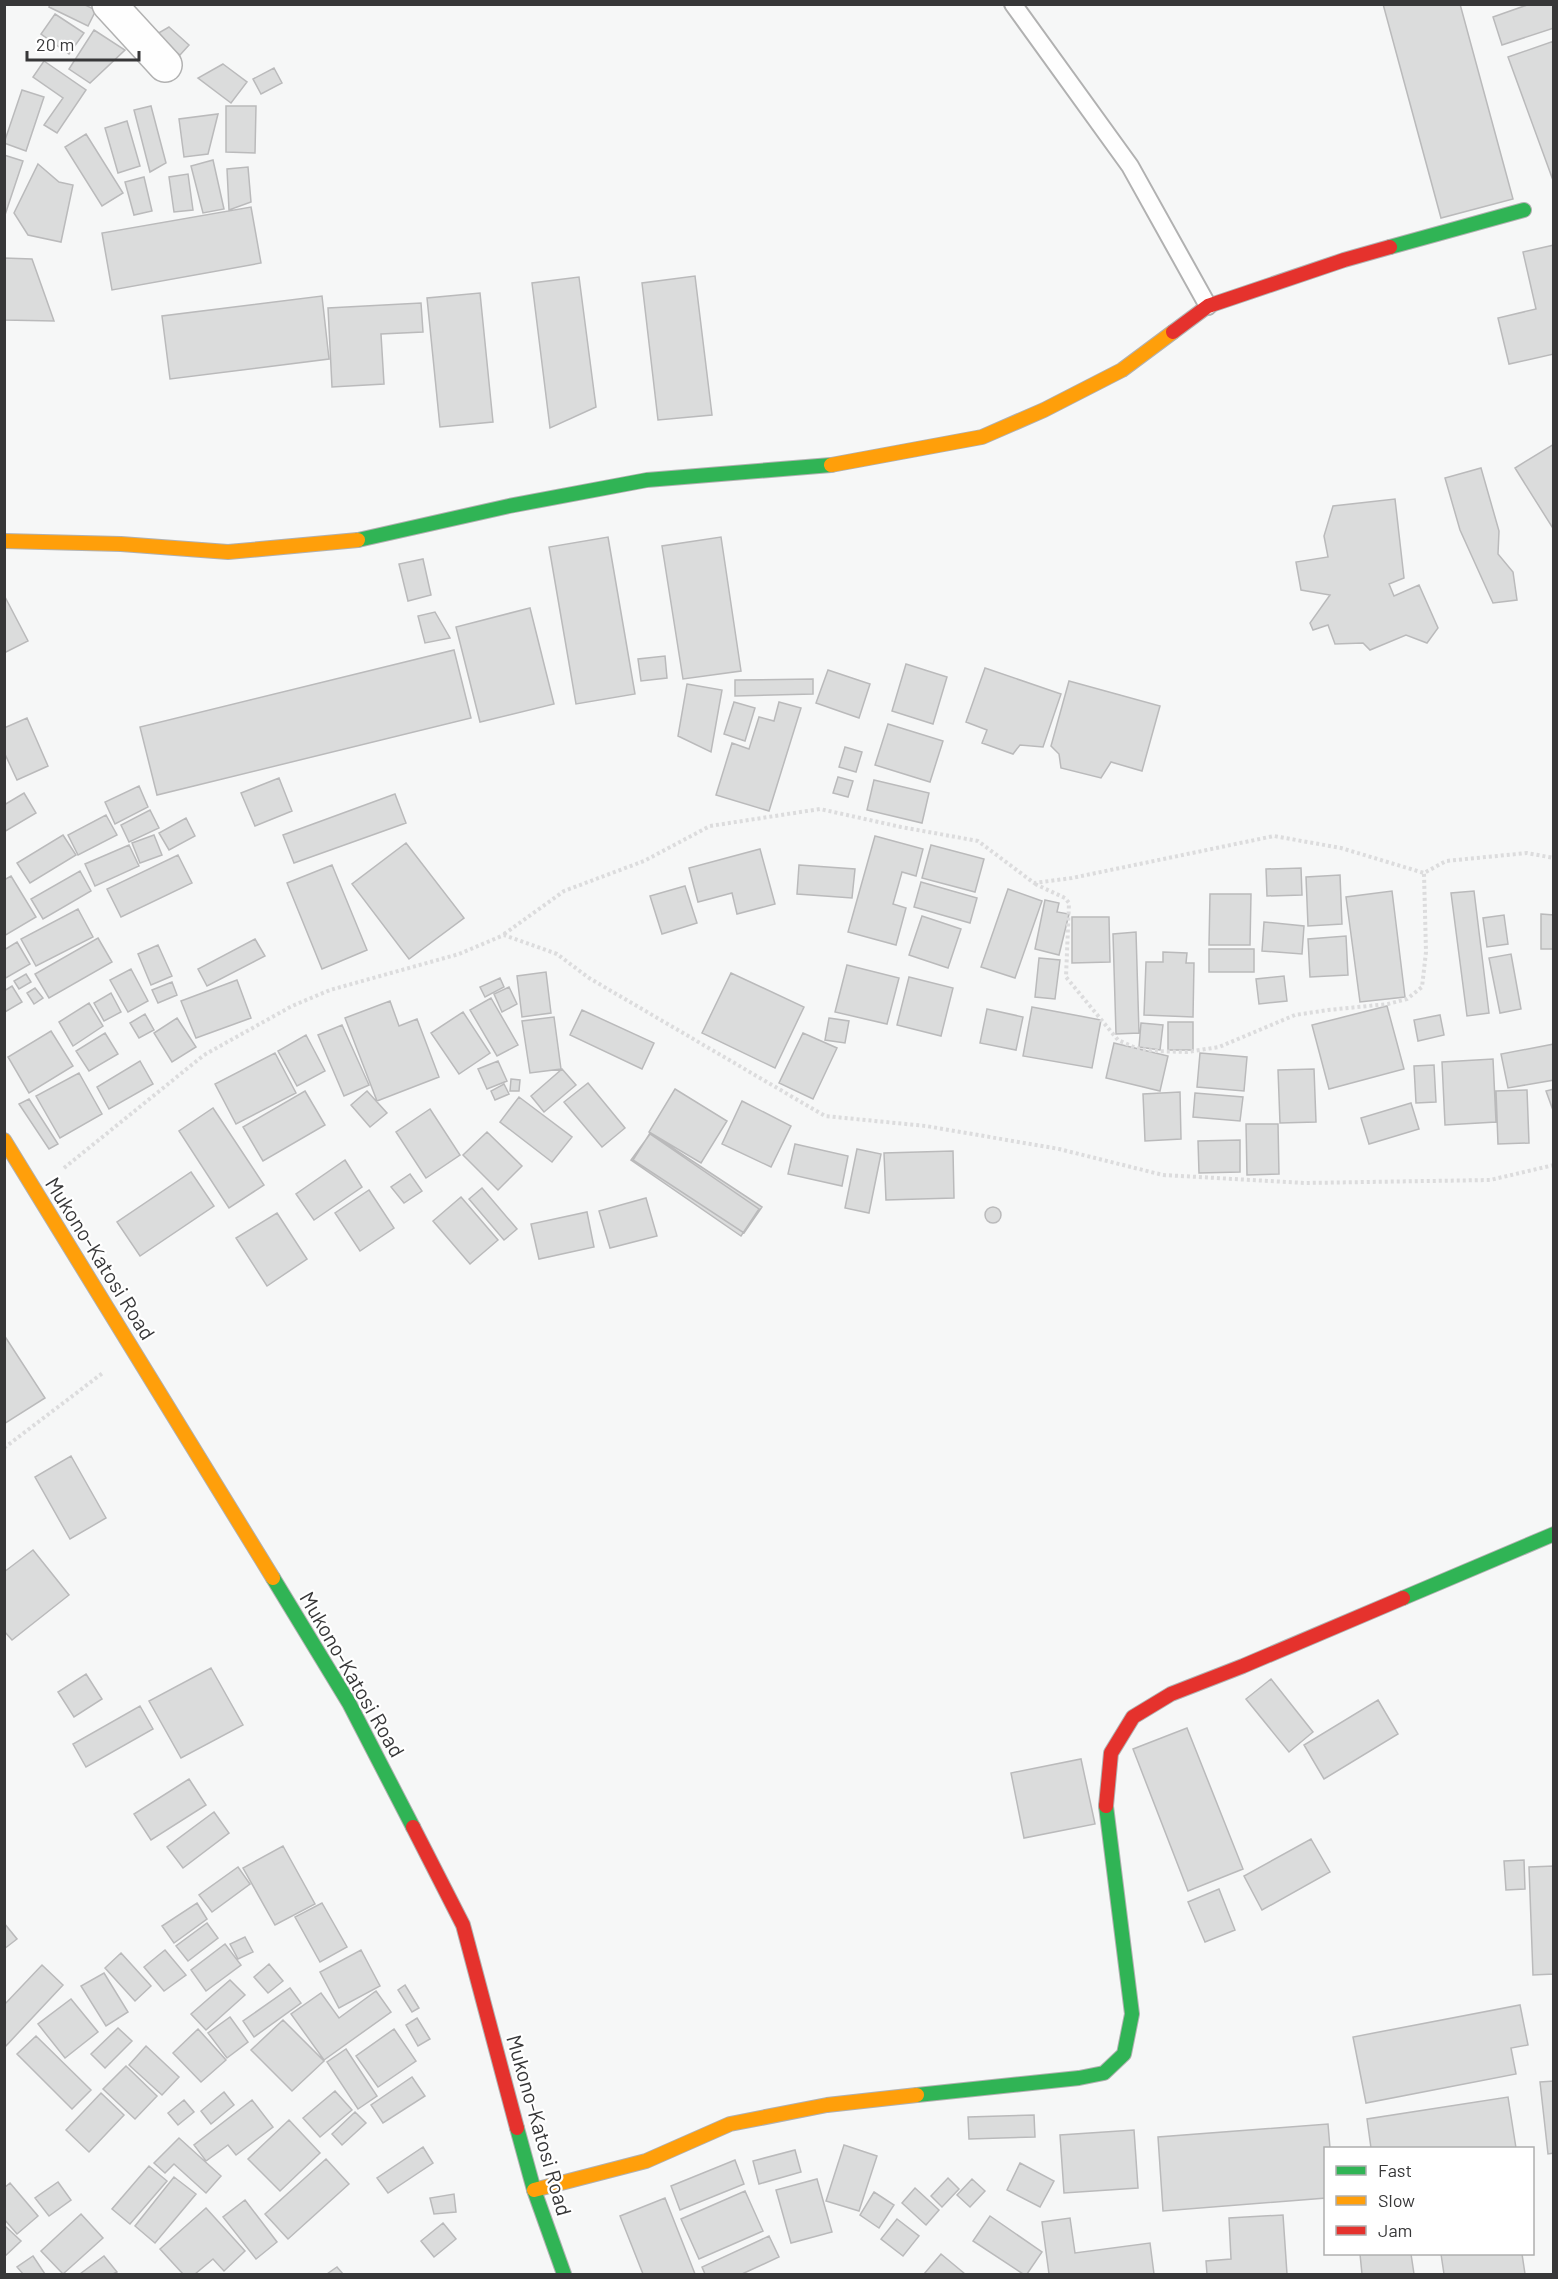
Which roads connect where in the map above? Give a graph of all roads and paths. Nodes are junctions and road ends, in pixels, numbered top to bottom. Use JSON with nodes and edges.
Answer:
{"nodes":[{"id":1,"x":109,"y":4,"type":"edge"},
{"id":2,"x":1013,"y":4,"type":"edge"},
{"id":3,"x":165,"y":65,"type":"dead end"},
{"id":4,"x":1524,"y":210,"type":"dead end"},
{"id":5,"x":1208,"y":306,"type":"junction"},
{"id":6,"x":4,"y":541,"type":"edge"},
{"id":7,"x":1554,"y":858,"type":"edge"},
{"id":8,"x":1424,"y":873,"type":"junction"},
{"id":9,"x":1034,"y":883,"type":"junction"},
{"id":10,"x":504,"y":935,"type":"junction"},
{"id":11,"x":4,"y":1140,"type":"edge"},
{"id":12,"x":1554,"y":1165,"type":"edge"},
{"id":13,"x":24,"y":1174,"type":"junction"},
{"id":14,"x":134,"y":1350,"type":"junction"},
{"id":15,"x":4,"y":1448,"type":"edge"},
{"id":16,"x":1554,"y":1534,"type":"edge"},
{"id":17,"x":534,"y":2190,"type":"junction"},
{"id":18,"x":564,"y":2274,"type":"edge"}],
"edges":[{"from":1,"to":3,"type":"street"},
{"from":2,"to":5,"type":"lane"},
{"from":4,"to":5,"type":"street"},
{"from":5,"to":6,"type":"street"},
{"from":7,"to":8,"type":"path"},
{"from":8,"to":9,"type":"path"},
{"from":8,"to":9,"type":"path"},
{"from":9,"to":10,"type":"path"},
{"from":10,"to":12,"type":"path"},
{"from":10,"to":13,"type":"path"},
{"from":11,"to":13,"type":"street","name":"Mukono-Katosi Road"},
{"from":13,"to":14,"type":"street","name":"Mukono-Katosi Road"},
{"from":14,"to":15,"type":"path"},
{"from":14,"to":17,"type":"street","name":"Mukono-Katosi Road"},
{"from":16,"to":17,"type":"street"},
{"from":17,"to":18,"type":"street","name":"Mukono-Katosi Road"}]}
